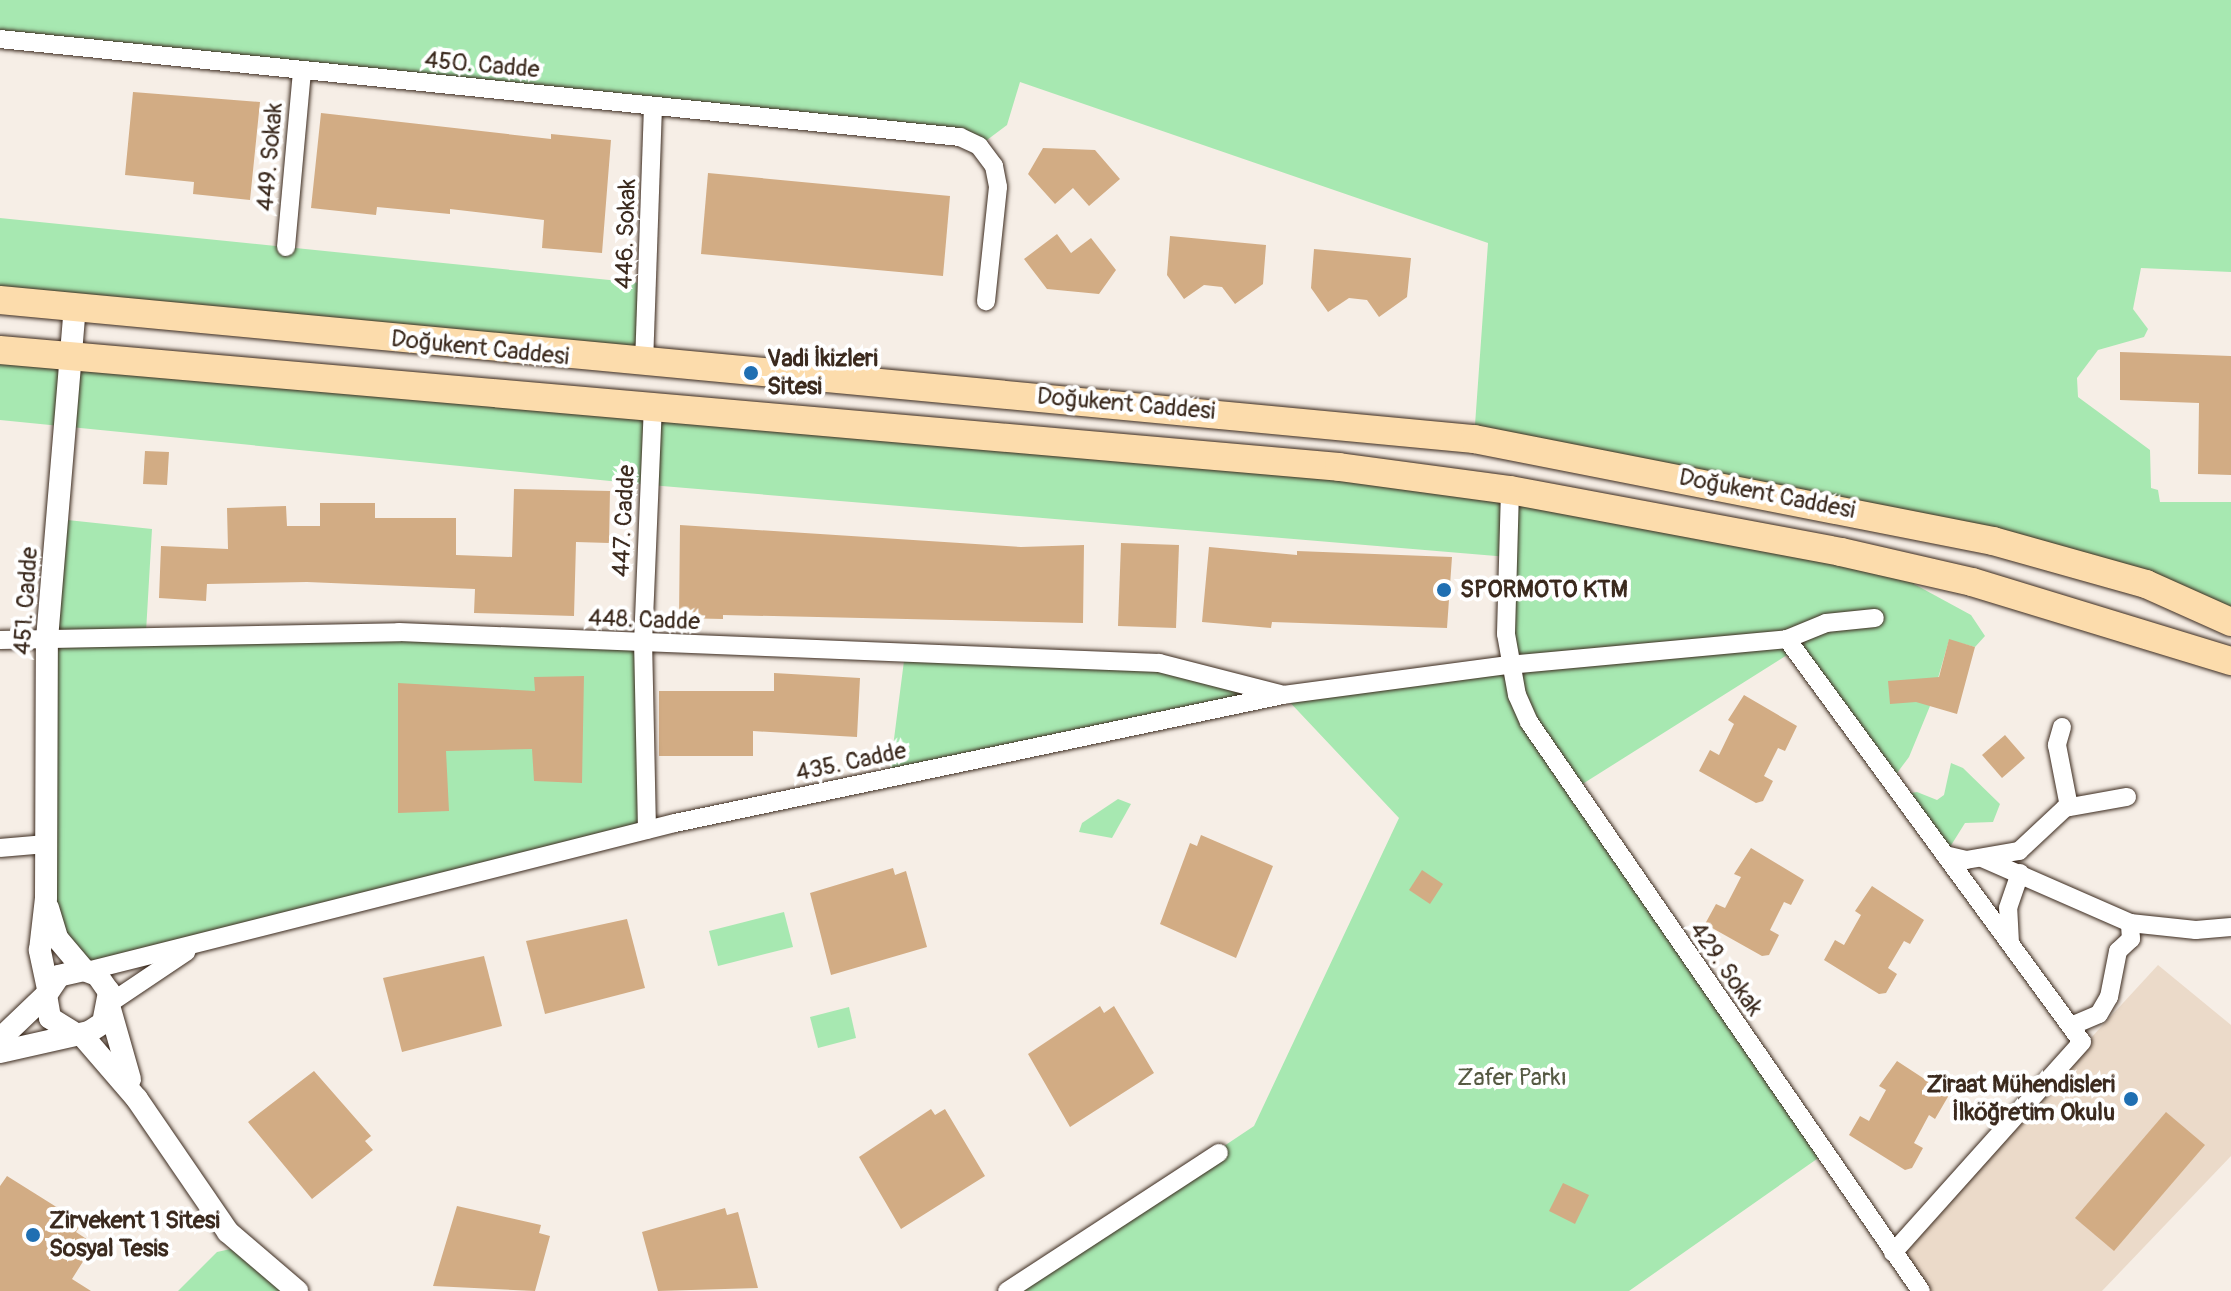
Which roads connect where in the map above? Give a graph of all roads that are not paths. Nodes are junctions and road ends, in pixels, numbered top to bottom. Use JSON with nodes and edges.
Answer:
{"nodes":[{"id":1,"x":0,"y":39,"type":"edge"},
{"id":2,"x":302,"y":72,"type":"junction"},
{"id":3,"x":653,"y":106,"type":"junction"},
{"id":4,"x":286,"y":247,"type":"dead end"},
{"id":5,"x":0,"y":300,"type":"edge"},
{"id":6,"x":986,"y":301,"type":"dead end"},
{"id":7,"x":75,"y":308,"type":"junction"},
{"id":8,"x":0,"y":350,"type":"edge"},
{"id":9,"x":71,"y":357,"type":"junction"},
{"id":10,"x":644,"y":364,"type":"junction"},
{"id":11,"x":653,"y":406,"type":"junction"},
{"id":12,"x":1510,"y":490,"type":"junction"},
{"id":13,"x":1875,"y":618,"type":"dead end"},
{"id":14,"x":2231,"y":622,"type":"edge"},
{"id":15,"x":47,"y":639,"type":"junction"},
{"id":16,"x":1787,"y":639,"type":"junction"},
{"id":17,"x":0,"y":640,"type":"edge"},
{"id":18,"x":643,"y":643,"type":"junction"},
{"id":19,"x":2231,"y":661,"type":"edge"},
{"id":20,"x":1509,"y":665,"type":"junction"},
{"id":21,"x":1283,"y":695,"type":"junction"},
{"id":22,"x":2062,"y":727,"type":"dead end"},
{"id":23,"x":2127,"y":797,"type":"dead end"},
{"id":24,"x":2069,"y":807,"type":"junction"},
{"id":25,"x":647,"y":830,"type":"junction"},
{"id":26,"x":46,"y":844,"type":"junction"},
{"id":27,"x":0,"y":848,"type":"edge"},
{"id":28,"x":1945,"y":855,"type":"junction"},
{"id":29,"x":1982,"y":858,"type":"junction"},
{"id":30,"x":2020,"y":873,"type":"junction"},
{"id":31,"x":46,"y":898,"type":"junction"},
{"id":32,"x":2130,"y":923,"type":"junction"},
{"id":33,"x":2231,"y":927,"type":"edge"},
{"id":34,"x":209,"y":939,"type":"junction"},
{"id":35,"x":2010,"y":943,"type":"junction"},
{"id":36,"x":86,"y":970,"type":"junction"},
{"id":37,"x":47,"y":992,"type":"junction"},
{"id":38,"x":110,"y":1006,"type":"junction"},
{"id":39,"x":2071,"y":1026,"type":"junction"},
{"id":40,"x":79,"y":1034,"type":"junction"},
{"id":41,"x":0,"y":1039,"type":"edge"},
{"id":42,"x":0,"y":1052,"type":"edge"},
{"id":43,"x":137,"y":1099,"type":"junction"},
{"id":44,"x":1219,"y":1153,"type":"dead end"},
{"id":45,"x":1893,"y":1253,"type":"junction"},
{"id":46,"x":297,"y":1291,"type":"edge"},
{"id":47,"x":1007,"y":1291,"type":"edge"},
{"id":48,"x":1921,"y":1291,"type":"edge"}],
"edges":[{"from":1,"to":2,"type":"street","name":"450. Cadde"},
{"from":2,"to":3,"type":"street","name":"450. Cadde"},
{"from":2,"to":4,"type":"street","name":"449. Sokak"},
{"from":3,"to":6,"type":"street","name":"450. Cadde"},
{"from":3,"to":10,"type":"street","name":"446. Sokak"},
{"from":5,"to":7,"type":"main road","name":"Doğukent Caddesi"},
{"from":7,"to":9,"type":"street","name":"451. Cadde"},
{"from":7,"to":10,"type":"main road","name":"Doğukent Caddesi"},
{"from":8,"to":9,"type":"main road","name":"Doğukent Caddesi"},
{"from":9,"to":11,"type":"main road","name":"Doğukent Caddesi"},
{"from":9,"to":15,"type":"street","name":"451. Cadde"},
{"from":10,"to":14,"type":"main road","name":"Doğukent Caddesi"},
{"from":11,"to":12,"type":"main road","name":"Doğukent Caddesi"},
{"from":11,"to":18,"type":"street","name":"447. Cadde"},
{"from":12,"to":19,"type":"main road","name":"Doğukent Caddesi"},
{"from":12,"to":20,"type":"street","name":"429. Sokak"},
{"from":13,"to":16,"type":"street","name":"435. Cadde"},
{"from":15,"to":17,"type":"street","name":"448. Cadde"},
{"from":15,"to":18,"type":"street","name":"448. Cadde"},
{"from":15,"to":26,"type":"street","name":"451. Cadde"},
{"from":16,"to":20,"type":"street","name":"435. Cadde"},
{"from":16,"to":28,"type":"street"},
{"from":18,"to":21,"type":"street","name":"448. Cadde"},
{"from":18,"to":25,"type":"street","name":"447. Cadde"},
{"from":20,"to":21,"type":"street","name":"435. Cadde"},
{"from":20,"to":45,"type":"street","name":"429. Sokak"},
{"from":21,"to":25,"type":"street","name":"435. Cadde"},
{"from":22,"to":24,"type":"street"},
{"from":23,"to":24,"type":"street"},
{"from":24,"to":29,"type":"street"},
{"from":25,"to":34,"type":"street","name":"435. Cadde"},
{"from":26,"to":27,"type":"street"},
{"from":26,"to":31,"type":"street","name":"451. Cadde"},
{"from":28,"to":29,"type":"street"},
{"from":28,"to":35,"type":"street"},
{"from":29,"to":30,"type":"street"},
{"from":30,"to":32,"type":"street"},
{"from":30,"to":35,"type":"street"},
{"from":31,"to":36,"type":"street"},
{"from":31,"to":37,"type":"street"},
{"from":32,"to":33,"type":"street"},
{"from":32,"to":39,"type":"street"},
{"from":34,"to":36,"type":"street","name":"435. Cadde"},
{"from":34,"to":38,"type":"street"},
{"from":35,"to":39,"type":"street"},
{"from":36,"to":37,"type":"street"},
{"from":36,"to":38,"type":"street"},
{"from":37,"to":40,"type":"street"},
{"from":37,"to":41,"type":"street"},
{"from":38,"to":40,"type":"street"},
{"from":38,"to":43,"type":"street"},
{"from":39,"to":45,"type":"street"},
{"from":40,"to":42,"type":"street"},
{"from":40,"to":43,"type":"street"},
{"from":43,"to":46,"type":"street"},
{"from":44,"to":47,"type":"street"},
{"from":45,"to":48,"type":"street","name":"429. Sokak"}]}
